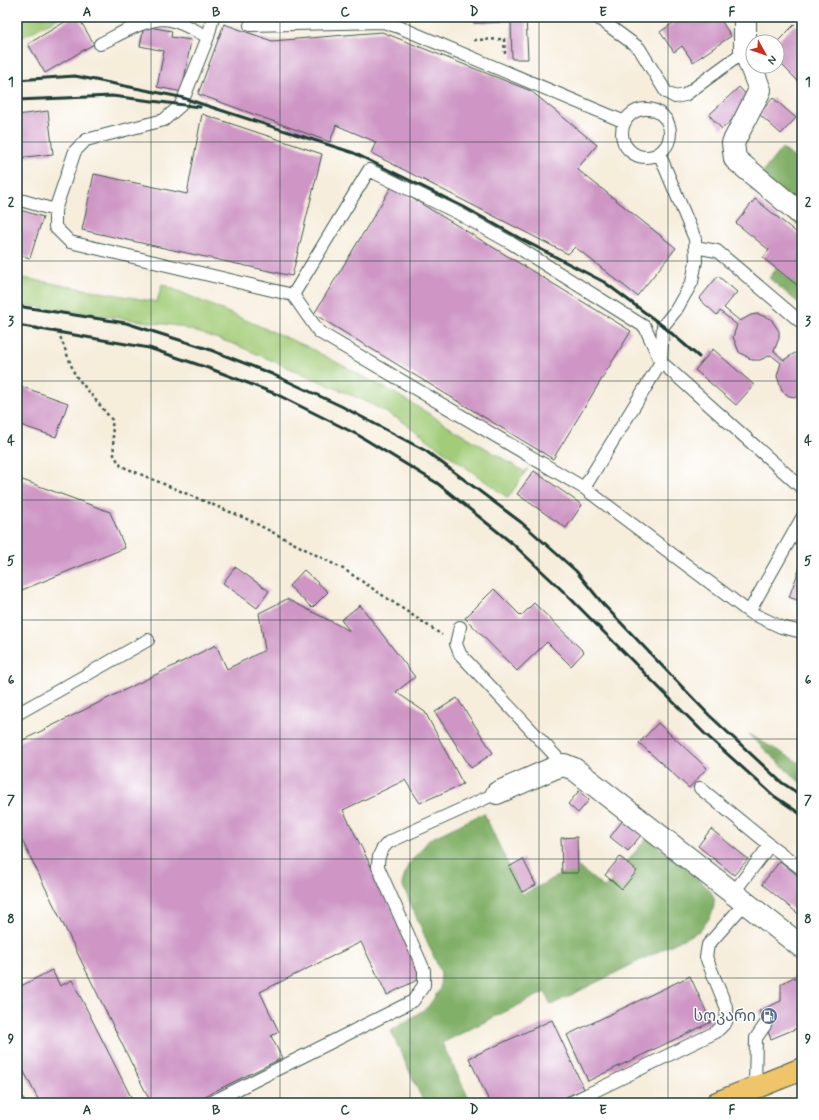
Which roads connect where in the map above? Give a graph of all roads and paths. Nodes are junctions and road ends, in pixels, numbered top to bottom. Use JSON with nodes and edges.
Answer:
{"nodes":[{"id":1,"x":213,"y":17,"type":"edge"},
{"id":2,"x":597,"y":17,"type":"edge"},
{"id":3,"x":745,"y":17,"type":"edge"},
{"id":4,"x":250,"y":25,"type":"dead end"},
{"id":5,"x":745,"y":34,"type":"edge"},
{"id":6,"x":208,"y":37,"type":"junction"},
{"id":7,"x":100,"y":44,"type":"dead end"},
{"id":8,"x":745,"y":51,"type":"edge"},
{"id":9,"x":754,"y":74,"type":"edge"},
{"id":10,"x":675,"y":97,"type":"junction"},
{"id":11,"x":659,"y":113,"type":"junction"},
{"id":12,"x":625,"y":122,"type":"junction"},
{"id":13,"x":660,"y":153,"type":"junction"},
{"id":14,"x":17,"y":199,"type":"edge"},
{"id":15,"x":56,"y":210,"type":"junction"},
{"id":16,"x":802,"y":215,"type":"edge"},
{"id":17,"x":695,"y":247,"type":"junction"},
{"id":18,"x":293,"y":294,"type":"junction"},
{"id":19,"x":802,"y":323,"type":"edge"},
{"id":20,"x":17,"y":325,"type":"edge"},
{"id":21,"x":661,"y":362,"type":"junction"},
{"id":22,"x":584,"y":488,"type":"junction"},
{"id":23,"x":802,"y":488,"type":"edge"},
{"id":24,"x":802,"y":518,"type":"edge"},
{"id":25,"x":748,"y":612,"type":"junction"},
{"id":26,"x":460,"y":627,"type":"dead end"},
{"id":27,"x":802,"y":632,"type":"edge"},
{"id":28,"x":148,"y":640,"type":"dead end"},
{"id":29,"x":456,"y":644,"type":"junction"},
{"id":30,"x":17,"y":714,"type":"edge"},
{"id":31,"x":564,"y":765,"type":"junction"},
{"id":32,"x":700,"y":788,"type":"dead end"},
{"id":33,"x":497,"y":793,"type":"joint"},
{"id":34,"x":770,"y":844,"type":"junction"},
{"id":35,"x":802,"y":869,"type":"edge"},
{"id":36,"x":739,"y":898,"type":"junction"},
{"id":37,"x":802,"y":947,"type":"edge"},
{"id":38,"x":765,"y":1025,"type":"dead end"},
{"id":39,"x":802,"y":1069,"type":"edge"},
{"id":40,"x":755,"y":1087,"type":"junction"},
{"id":41,"x":722,"y":1102,"type":"edge"},
{"id":42,"x":210,"y":1103,"type":"edge"},
{"id":43,"x":570,"y":1103,"type":"edge"}],
"edges":[{"from":1,"to":6,"type":"lane"},
{"from":2,"to":10,"type":"lane"},
{"from":3,"to":5,"type":"street"},
{"from":4,"to":12,"type":"lane"},
{"from":6,"to":7,"type":"lane"},
{"from":6,"to":15,"type":"lane"},
{"from":8,"to":10,"type":"lane"},
{"from":9,"to":16,"type":"street"},
{"from":10,"to":11,"type":"lane"},
{"from":11,"to":12,"type":"lane"},
{"from":11,"to":13,"type":"lane"},
{"from":12,"to":13,"type":"lane"},
{"from":13,"to":17,"type":"lane"},
{"from":14,"to":15,"type":"lane"},
{"from":15,"to":18,"type":"lane"},
{"from":17,"to":19,"type":"lane"},
{"from":17,"to":21,"type":"lane"},
{"from":18,"to":21,"type":"lane"},
{"from":18,"to":22,"type":"lane"},
{"from":20,"to":29,"type":"path"},
{"from":21,"to":22,"type":"lane"},
{"from":21,"to":23,"type":"lane"},
{"from":22,"to":25,"type":"lane"},
{"from":24,"to":25,"type":"lane"},
{"from":25,"to":27,"type":"lane"},
{"from":26,"to":29,"type":"lane"},
{"from":28,"to":30,"type":"lane"},
{"from":29,"to":31,"type":"lane"},
{"from":31,"to":33,"type":"street"},
{"from":31,"to":36,"type":"street"},
{"from":32,"to":34,"type":"lane"},
{"from":33,"to":42,"type":"lane"},
{"from":34,"to":35,"type":"lane"},
{"from":34,"to":36,"type":"lane"},
{"from":36,"to":37,"type":"street"},
{"from":36,"to":43,"type":"lane"},
{"from":38,"to":40,"type":"lane"},
{"from":39,"to":40,"type":"main road"},
{"from":40,"to":41,"type":"main road"}]}
